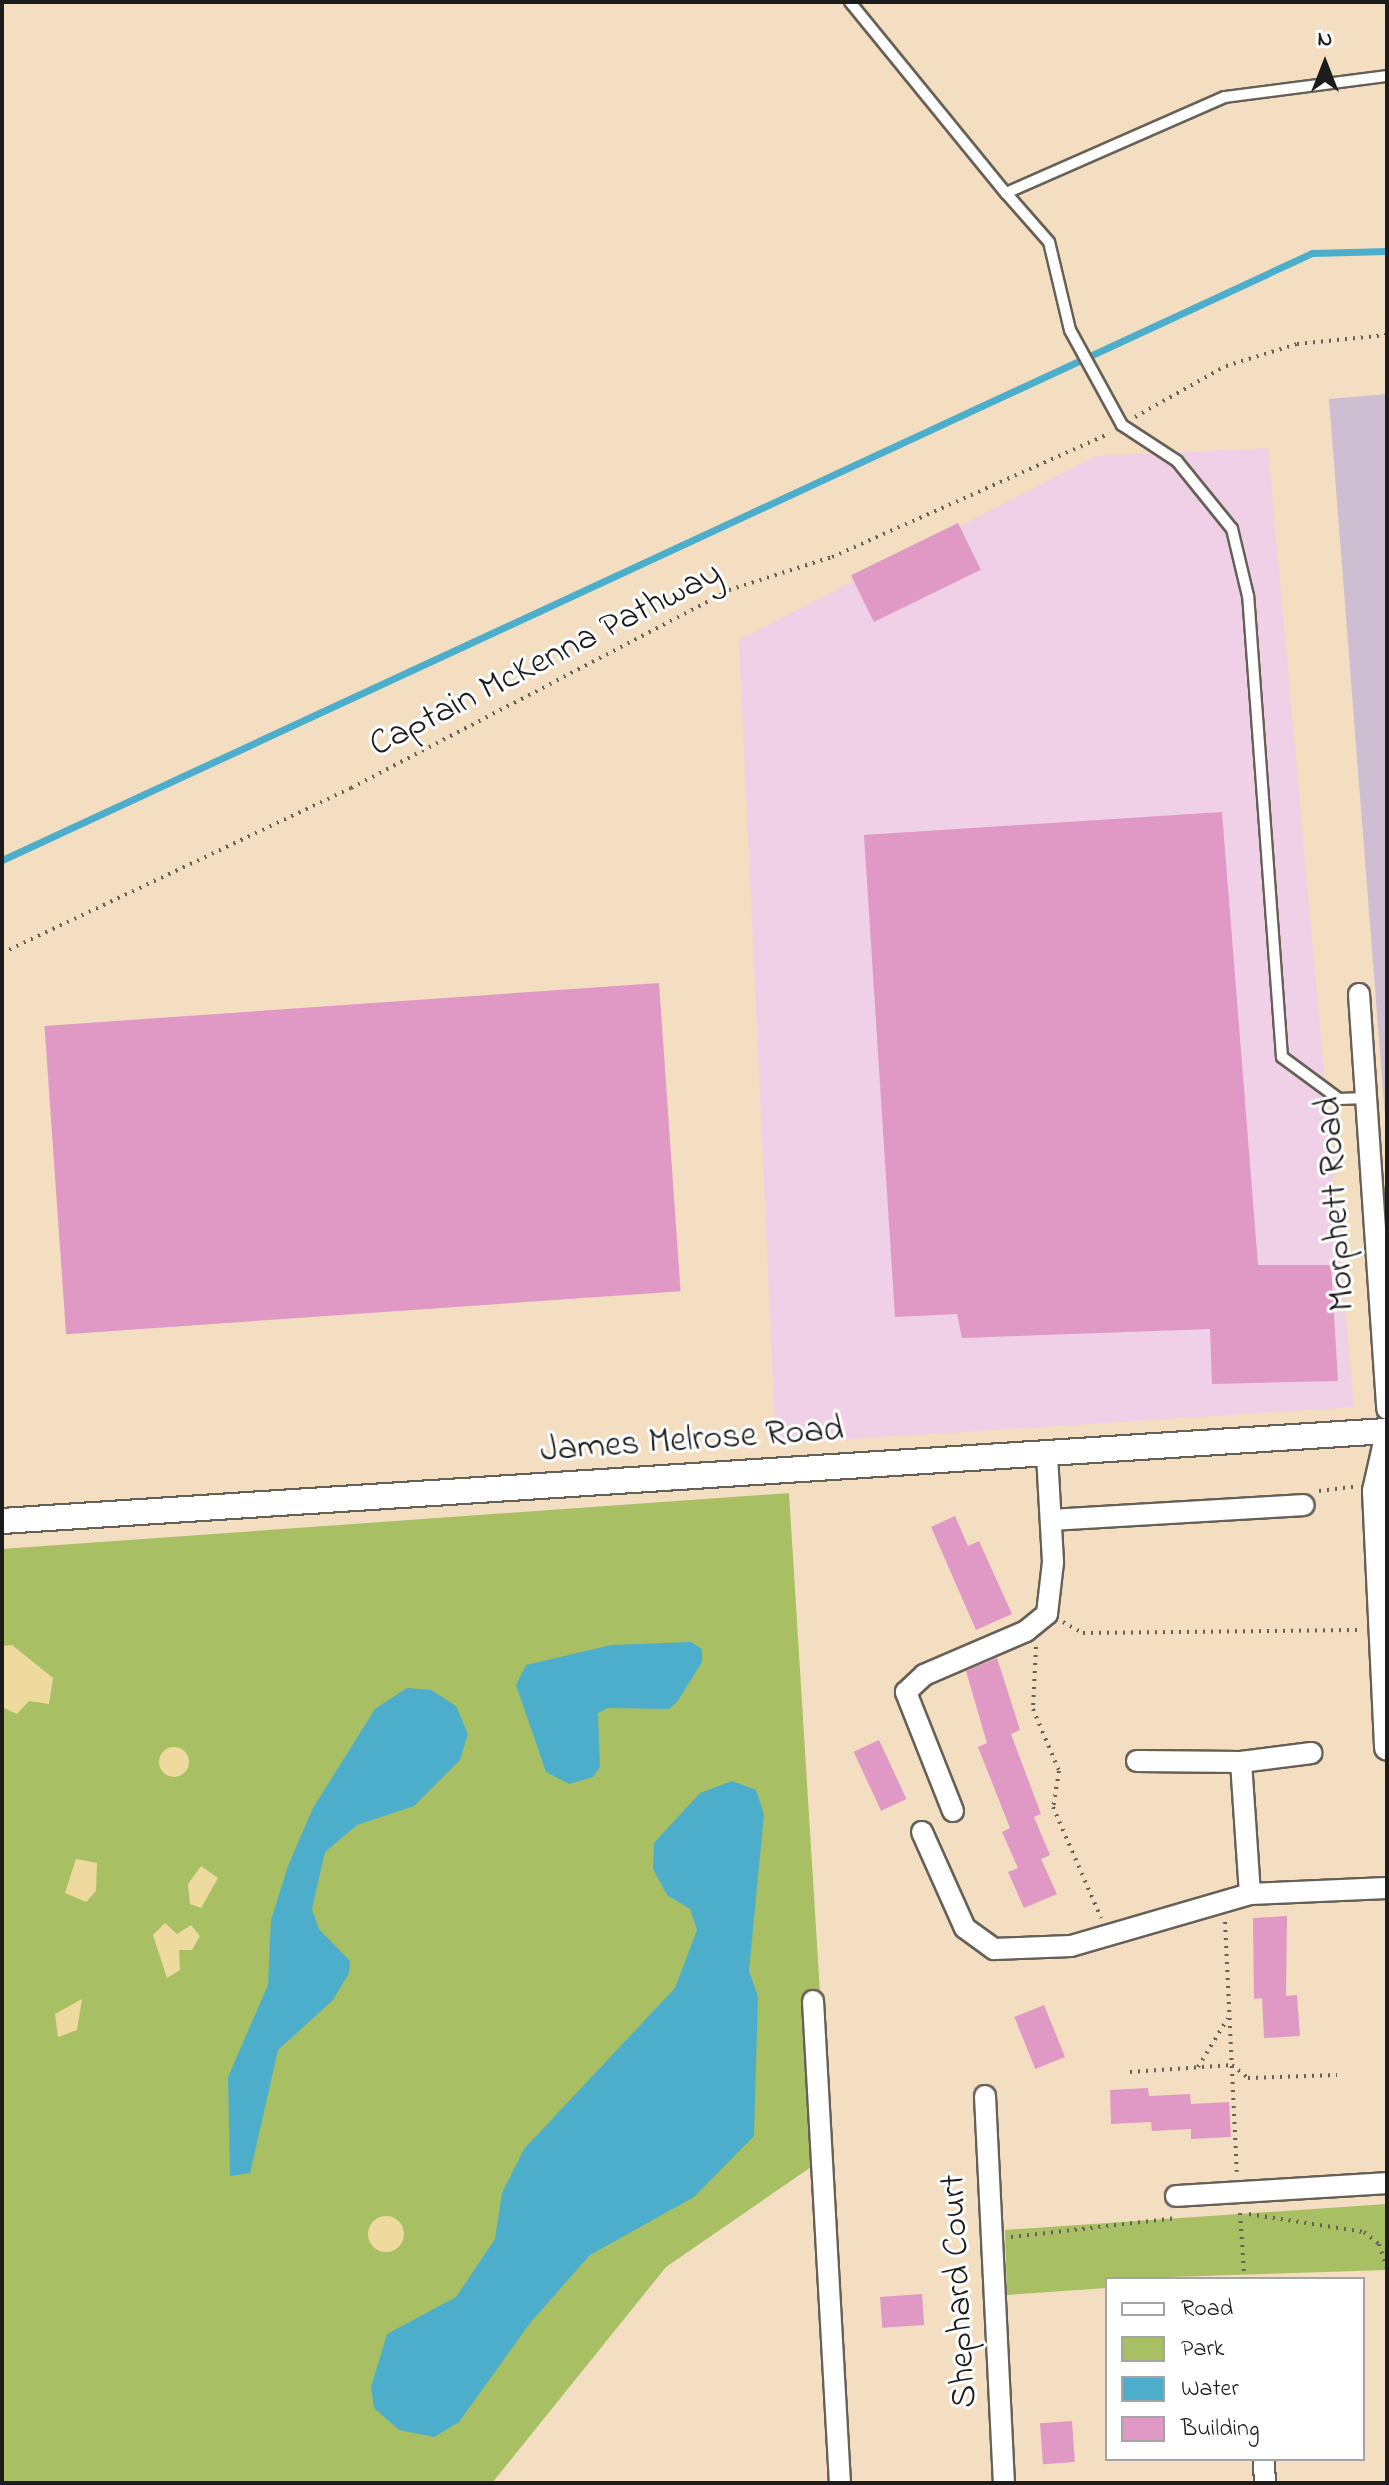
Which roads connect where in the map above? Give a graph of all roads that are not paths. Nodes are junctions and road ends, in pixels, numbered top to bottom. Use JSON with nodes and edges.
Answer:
{"nodes":[{"id":1,"x":850,"y":2,"type":"edge"},
{"id":2,"x":1387,"y":76,"type":"edge"},
{"id":3,"x":1006,"y":193,"type":"junction"},
{"id":4,"x":1359,"y":994,"type":"dead end"},
{"id":5,"x":1366,"y":1098,"type":"junction"},
{"id":6,"x":1387,"y":1409,"type":"edge"},
{"id":7,"x":1387,"y":1431,"type":"edge"},
{"id":8,"x":1387,"y":1438,"type":"edge"},
{"id":9,"x":1047,"y":1454,"type":"junction"},
{"id":10,"x":1304,"y":1505,"type":"road end"},
{"id":11,"x":1052,"y":1520,"type":"junction"},
{"id":12,"x":2,"y":1521,"type":"edge"},
{"id":13,"x":1385,"y":1690,"type":"edge"},
{"id":14,"x":1387,"y":1748,"type":"edge"},
{"id":15,"x":1311,"y":1753,"type":"dead end"},
{"id":16,"x":1137,"y":1761,"type":"dead end"},
{"id":17,"x":1241,"y":1762,"type":"junction"},
{"id":18,"x":953,"y":1811,"type":"dead end"},
{"id":19,"x":922,"y":1832,"type":"dead end"},
{"id":20,"x":1387,"y":1888,"type":"edge"},
{"id":21,"x":1250,"y":1894,"type":"junction"},
{"id":22,"x":813,"y":2001,"type":"dead end"},
{"id":23,"x":985,"y":2096,"type":"dead end"},
{"id":24,"x":1387,"y":2183,"type":"edge"},
{"id":25,"x":1176,"y":2196,"type":"dead end"},
{"id":26,"x":1264,"y":2461,"type":"edge"},
{"id":27,"x":840,"y":2483,"type":"edge"},
{"id":28,"x":1004,"y":2483,"type":"edge"},
{"id":29,"x":1265,"y":2483,"type":"edge"}],
"edges":[{"from":1,"to":3,"type":"lane"},
{"from":2,"to":3,"type":"lane"},
{"from":3,"to":5,"type":"lane"},
{"from":4,"to":5,"type":"street","name":"Morphett Road"},
{"from":5,"to":6,"type":"street","name":"Morphett Road"},
{"from":7,"to":9,"type":"street","name":"James Melrose Road"},
{"from":8,"to":13,"type":"street"},
{"from":9,"to":11,"type":"street"},
{"from":9,"to":12,"type":"street","name":"James Melrose Road"},
{"from":10,"to":11,"type":"street"},
{"from":11,"to":18,"type":"street"},
{"from":13,"to":14,"type":"street"},
{"from":15,"to":17,"type":"street"},
{"from":16,"to":17,"type":"street"},
{"from":17,"to":21,"type":"street"},
{"from":19,"to":21,"type":"street"},
{"from":20,"to":21,"type":"street"},
{"from":22,"to":27,"type":"street"},
{"from":23,"to":28,"type":"street","name":"Shephard Court"},
{"from":24,"to":25,"type":"street"},
{"from":26,"to":29,"type":"street"}]}
